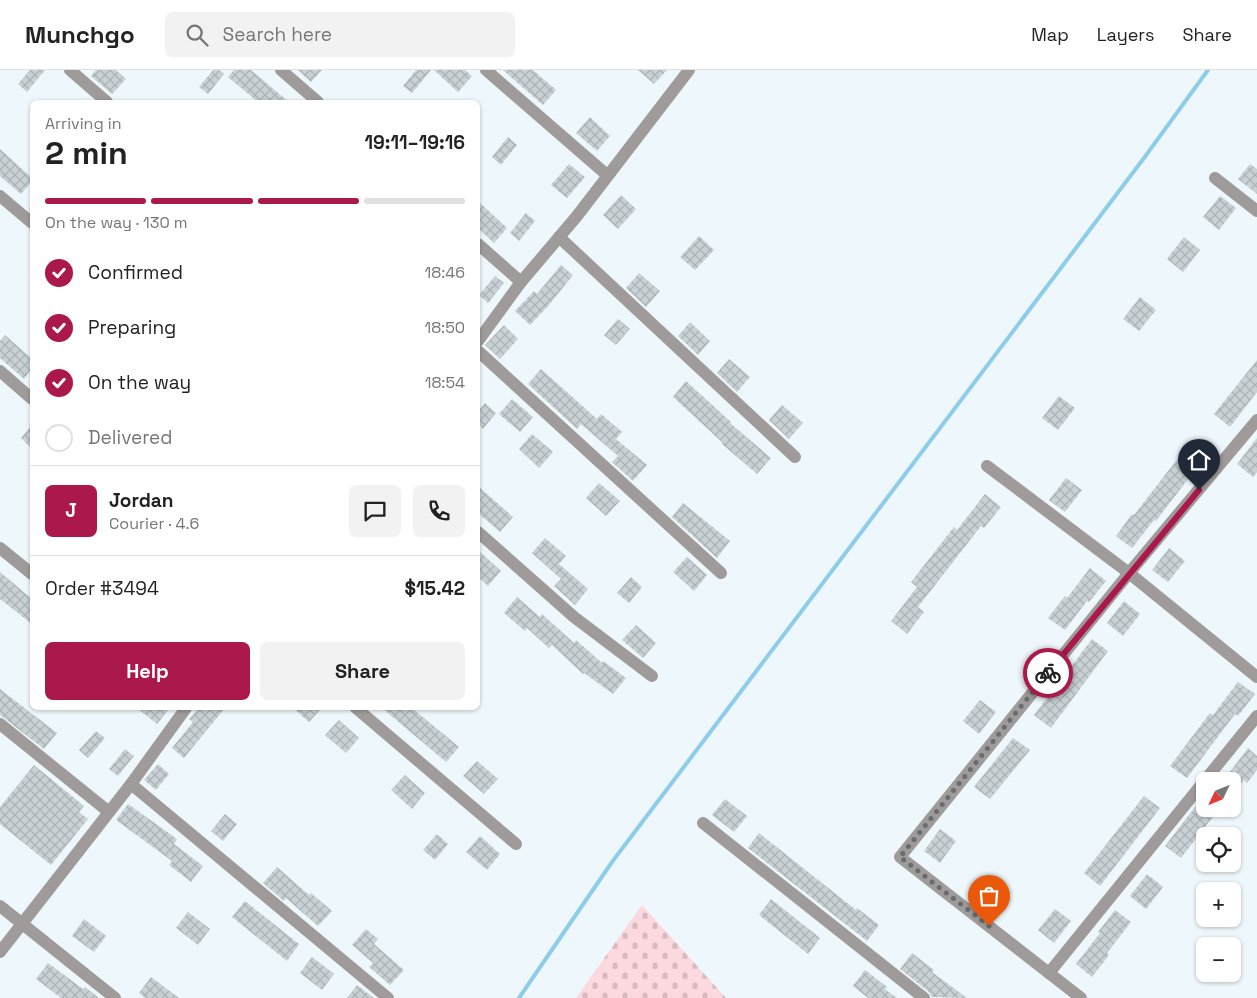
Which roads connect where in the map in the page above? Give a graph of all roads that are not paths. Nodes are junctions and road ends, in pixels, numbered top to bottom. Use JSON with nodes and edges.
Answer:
{"nodes":[{"id":1,"x":70,"y":70,"type":"edge"},
{"id":2,"x":281,"y":70,"type":"edge"},
{"id":3,"x":486,"y":70,"type":"edge"},
{"id":4,"x":689,"y":70,"type":"edge"},
{"id":5,"x":105,"y":100,"type":"edge"},
{"id":6,"x":316,"y":100,"type":"edge"},
{"id":7,"x":607,"y":175,"type":"junction"},
{"id":8,"x":1215,"y":178,"type":"dead end"},
{"id":9,"x":0,"y":196,"type":"edge"},
{"id":10,"x":1257,"y":211,"type":"edge"},
{"id":11,"x":30,"y":221,"type":"edge"},
{"id":12,"x":559,"y":237,"type":"junction"},
{"id":13,"x":480,"y":246,"type":"edge"},
{"id":14,"x":521,"y":282,"type":"junction"},
{"id":15,"x":480,"y":338,"type":"edge"},
{"id":16,"x":480,"y":353,"type":"edge"},
{"id":17,"x":0,"y":371,"type":"edge"},
{"id":18,"x":30,"y":396,"type":"edge"},
{"id":19,"x":1257,"y":420,"type":"edge"},
{"id":20,"x":795,"y":456,"type":"dead end"},
{"id":21,"x":988,"y":466,"type":"dead end"},
{"id":22,"x":480,"y":534,"type":"edge"},
{"id":23,"x":0,"y":548,"type":"edge"},
{"id":24,"x":30,"y":572,"type":"edge"},
{"id":25,"x":720,"y":573,"type":"dead end"},
{"id":26,"x":1128,"y":573,"type":"junction"},
{"id":27,"x":652,"y":676,"type":"dead end"},
{"id":28,"x":1257,"y":677,"type":"edge"},
{"id":29,"x":185,"y":710,"type":"edge"},
{"id":30,"x":358,"y":710,"type":"edge"},
{"id":31,"x":1257,"y":716,"type":"edge"},
{"id":32,"x":0,"y":724,"type":"edge"},
{"id":33,"x":131,"y":784,"type":"junction"},
{"id":34,"x":110,"y":812,"type":"junction"},
{"id":35,"x":703,"y":823,"type":"dead end"},
{"id":36,"x":516,"y":844,"type":"dead end"},
{"id":37,"x":0,"y":906,"type":"edge"},
{"id":38,"x":22,"y":924,"type":"junction"},
{"id":39,"x":0,"y":952,"type":"edge"},
{"id":40,"x":1049,"y":973,"type":"junction"},
{"id":41,"x":115,"y":998,"type":"edge"},
{"id":42,"x":388,"y":998,"type":"edge"},
{"id":43,"x":924,"y":998,"type":"edge"},
{"id":44,"x":1081,"y":998,"type":"edge"}],
"edges":[{"from":1,"to":5,"type":"street"},
{"from":2,"to":6,"type":"street"},
{"from":3,"to":7,"type":"street"},
{"from":4,"to":7,"type":"street"},
{"from":7,"to":12,"type":"street"},
{"from":8,"to":10,"type":"street"},
{"from":9,"to":11,"type":"street"},
{"from":12,"to":14,"type":"street"},
{"from":12,"to":20,"type":"street"},
{"from":13,"to":14,"type":"street"},
{"from":14,"to":15,"type":"street"},
{"from":16,"to":25,"type":"street"},
{"from":17,"to":18,"type":"street"},
{"from":19,"to":26,"type":"street"},
{"from":21,"to":26,"type":"street"},
{"from":22,"to":27,"type":"street"},
{"from":23,"to":24,"type":"street"},
{"from":26,"to":28,"type":"street"},
{"from":26,"to":40,"type":"street"},
{"from":29,"to":33,"type":"street"},
{"from":30,"to":36,"type":"street"},
{"from":31,"to":40,"type":"street"},
{"from":32,"to":34,"type":"street"},
{"from":33,"to":34,"type":"street"},
{"from":33,"to":42,"type":"street"},
{"from":34,"to":38,"type":"street"},
{"from":35,"to":43,"type":"street"},
{"from":37,"to":38,"type":"street"},
{"from":38,"to":39,"type":"street"},
{"from":38,"to":41,"type":"street"},
{"from":40,"to":44,"type":"street"}]}
